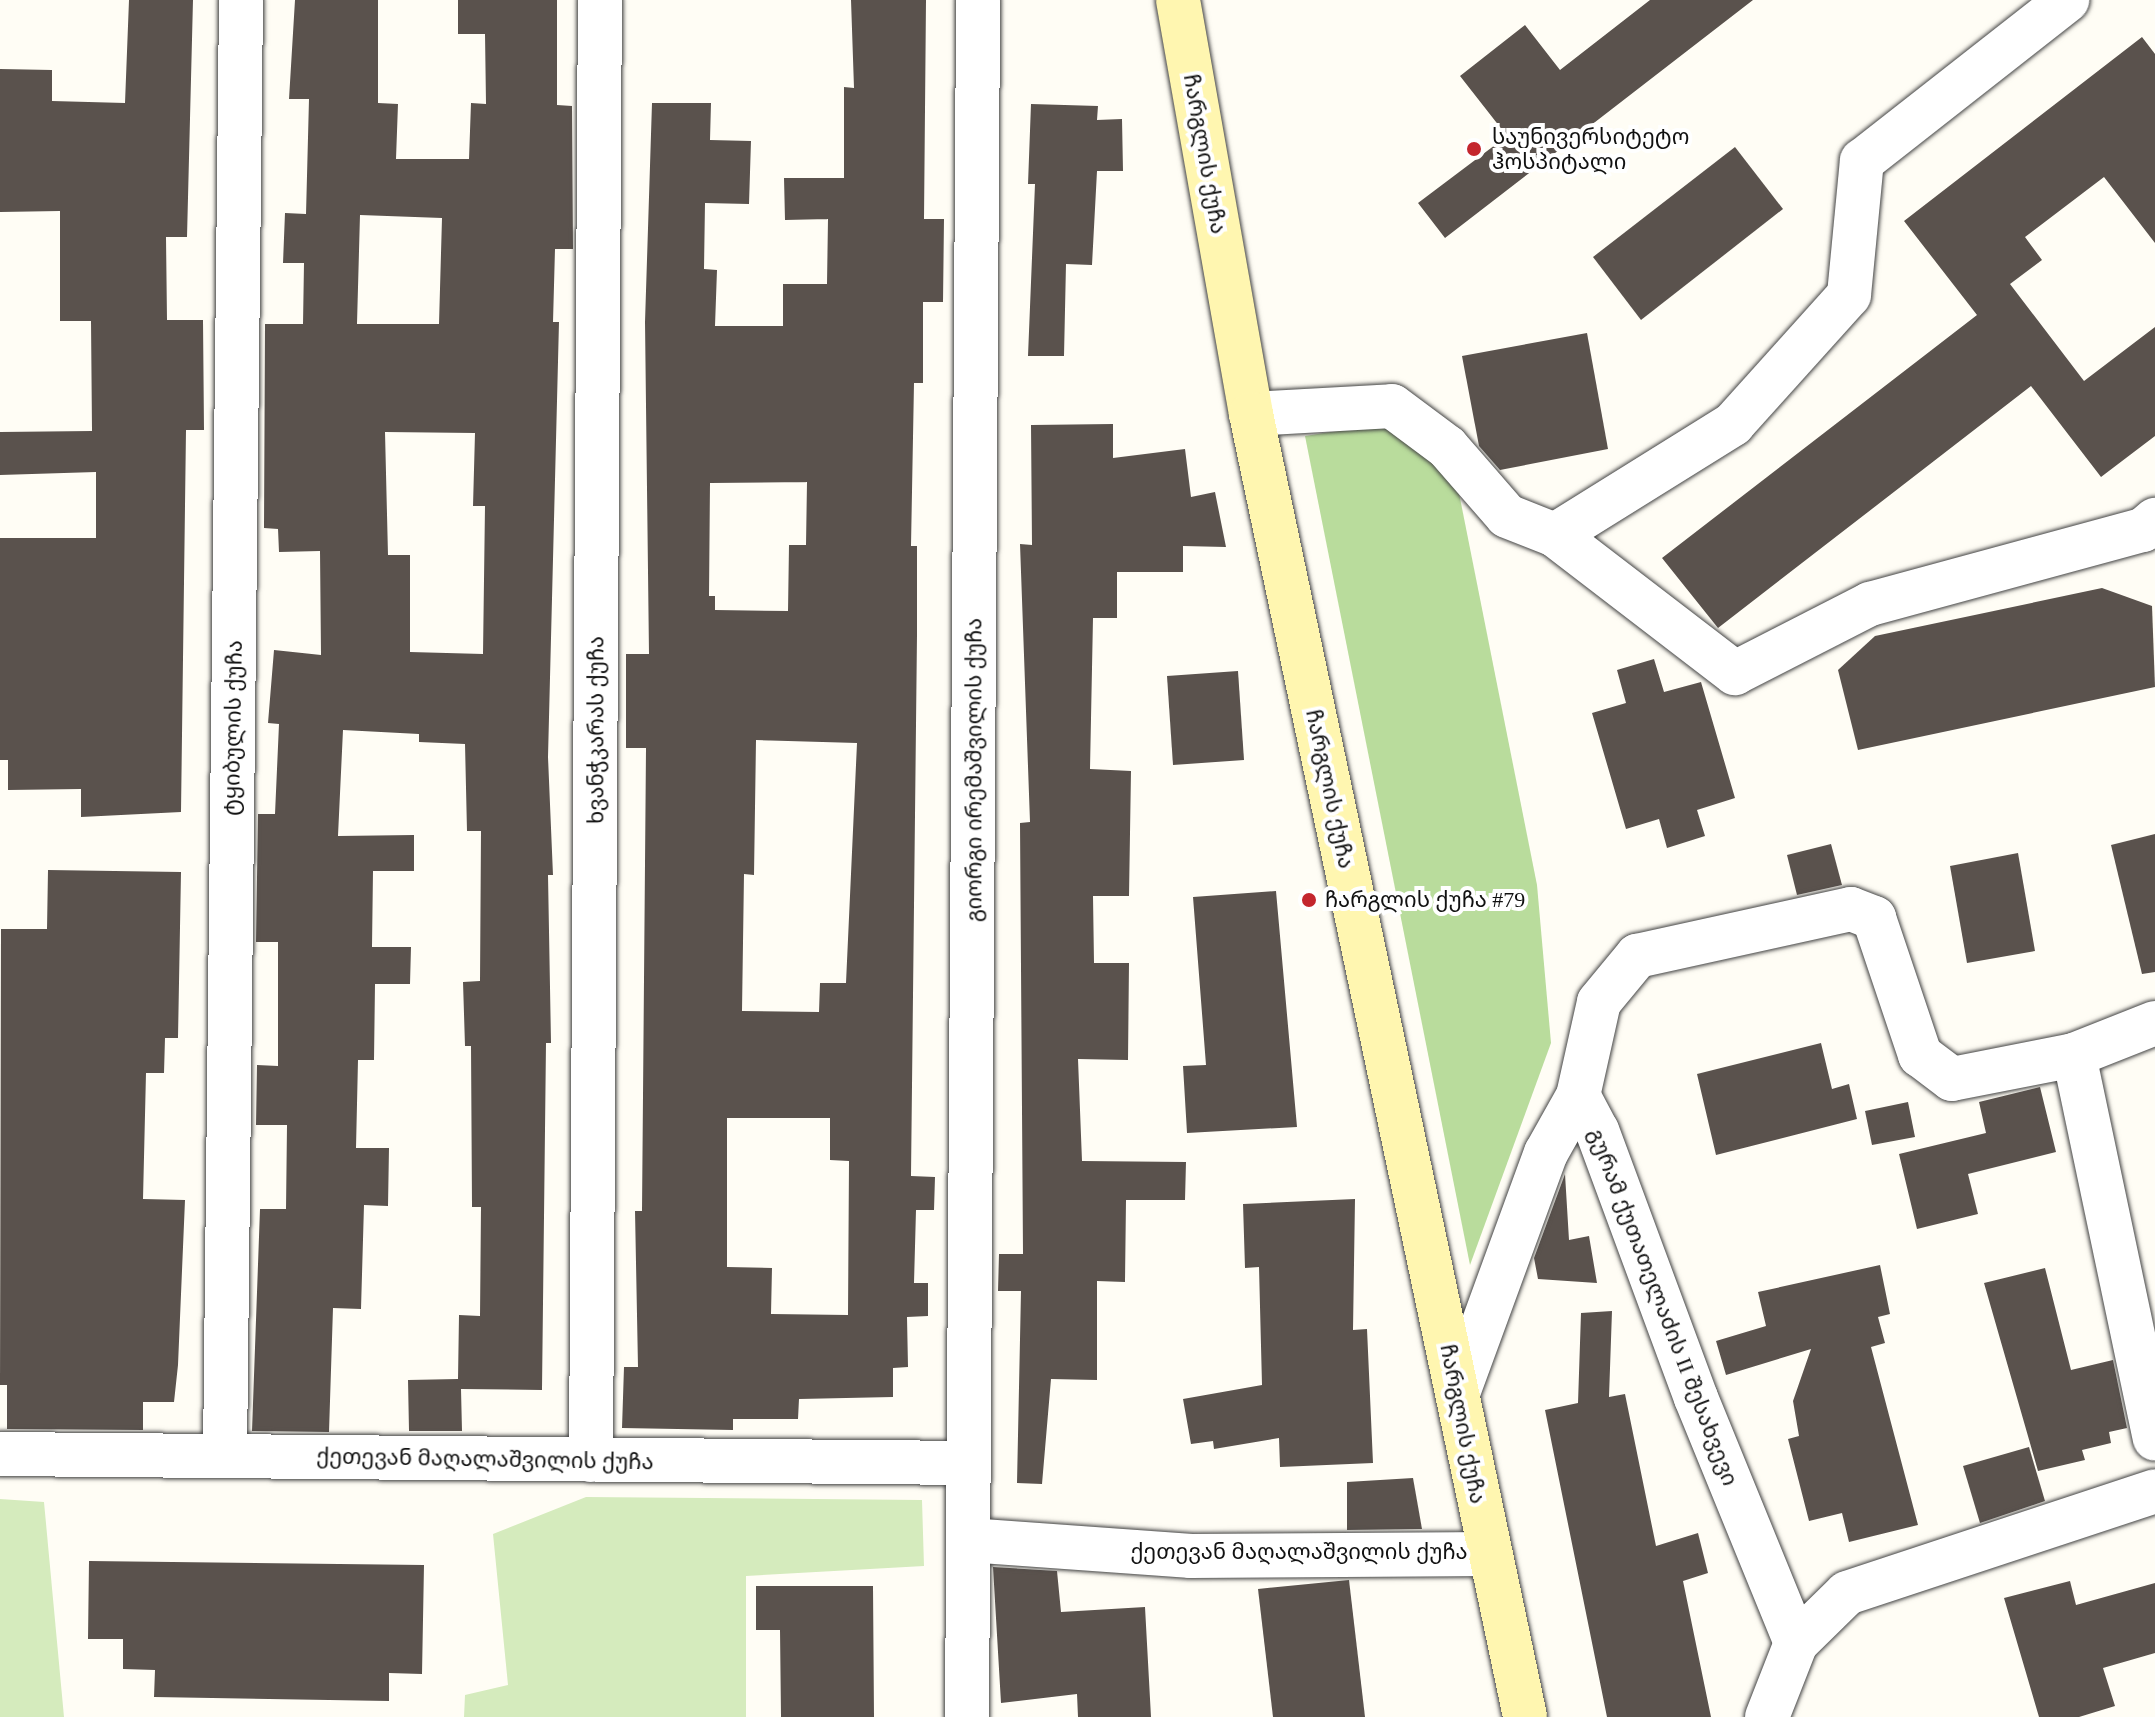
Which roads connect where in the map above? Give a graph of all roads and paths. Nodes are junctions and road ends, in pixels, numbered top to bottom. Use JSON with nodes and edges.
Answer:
{"nodes":[{"id":1,"x":241,"y":0,"type":"edge"},
{"id":2,"x":600,"y":0,"type":"edge"},
{"id":3,"x":978,"y":0,"type":"edge"},
{"id":4,"x":1178,"y":0,"type":"edge"},
{"id":5,"x":2067,"y":0,"type":"edge"},
{"id":6,"x":1251,"y":414,"type":"junction"},
{"id":7,"x":2155,"y":520,"type":"edge"},
{"id":8,"x":1555,"y":535,"type":"junction"},
{"id":9,"x":2155,"y":1023,"type":"edge"},
{"id":10,"x":2074,"y":1055,"type":"junction"},
{"id":11,"x":1578,"y":1096,"type":"junction"},
{"id":12,"x":1458,"y":1393,"type":"junction"},
{"id":13,"x":2155,"y":1439,"type":"edge"},
{"id":14,"x":0,"y":1454,"type":"edge"},
{"id":15,"x":225,"y":1456,"type":"junction"},
{"id":16,"x":591,"y":1460,"type":"junction"},
{"id":17,"x":969,"y":1463,"type":"junction"},
{"id":18,"x":2155,"y":1491,"type":"edge"},
{"id":19,"x":968,"y":1540,"type":"junction"},
{"id":20,"x":1487,"y":1554,"type":"junction"},
{"id":21,"x":1796,"y":1643,"type":"junction"},
{"id":22,"x":967,"y":1717,"type":"edge"},
{"id":23,"x":1525,"y":1717,"type":"edge"},
{"id":24,"x":1767,"y":1717,"type":"edge"}],
"edges":[{"from":1,"to":15,"type":"street","name":"ტყიბულის ქუჩა"},
{"from":2,"to":16,"type":"street","name":"ხვანჭკარას ქუჩა"},
{"from":3,"to":17,"type":"street","name":"გიორგი ირემაშვილის ქუჩა"},
{"from":4,"to":6,"type":"street","name":"ჩარგლის ქუჩა"},
{"from":5,"to":8,"type":"street"},
{"from":6,"to":8,"type":"street"},
{"from":6,"to":12,"type":"street","name":"ჩარგლის ქუჩა"},
{"from":7,"to":8,"type":"street"},
{"from":9,"to":10,"type":"street"},
{"from":10,"to":11,"type":"street"},
{"from":10,"to":13,"type":"street"},
{"from":11,"to":12,"type":"street"},
{"from":11,"to":21,"type":"street","name":"გურამ ქუთათელაძის II შესახვევი"},
{"from":12,"to":20,"type":"street","name":"ჩარგლის ქუჩა"},
{"from":14,"to":15,"type":"street","name":"ქეთევან მაღალაშვილის ქუჩა"},
{"from":15,"to":16,"type":"street","name":"ქეთევან მაღალაშვილის ქუჩა"},
{"from":16,"to":17,"type":"street","name":"ქეთევან მაღალაშვილის ქუჩა"},
{"from":17,"to":19,"type":"street","name":"გიორგი ირემაშვილის ქუჩა"},
{"from":18,"to":21,"type":"street"},
{"from":19,"to":20,"type":"street","name":"ქეთევან მაღალაშვილის ქუჩა"},
{"from":19,"to":22,"type":"street","name":"გიორგი ირემაშვილის ქუჩა"},
{"from":20,"to":23,"type":"street","name":"ჩარგლის ქუჩა"},
{"from":21,"to":24,"type":"street"}]}
